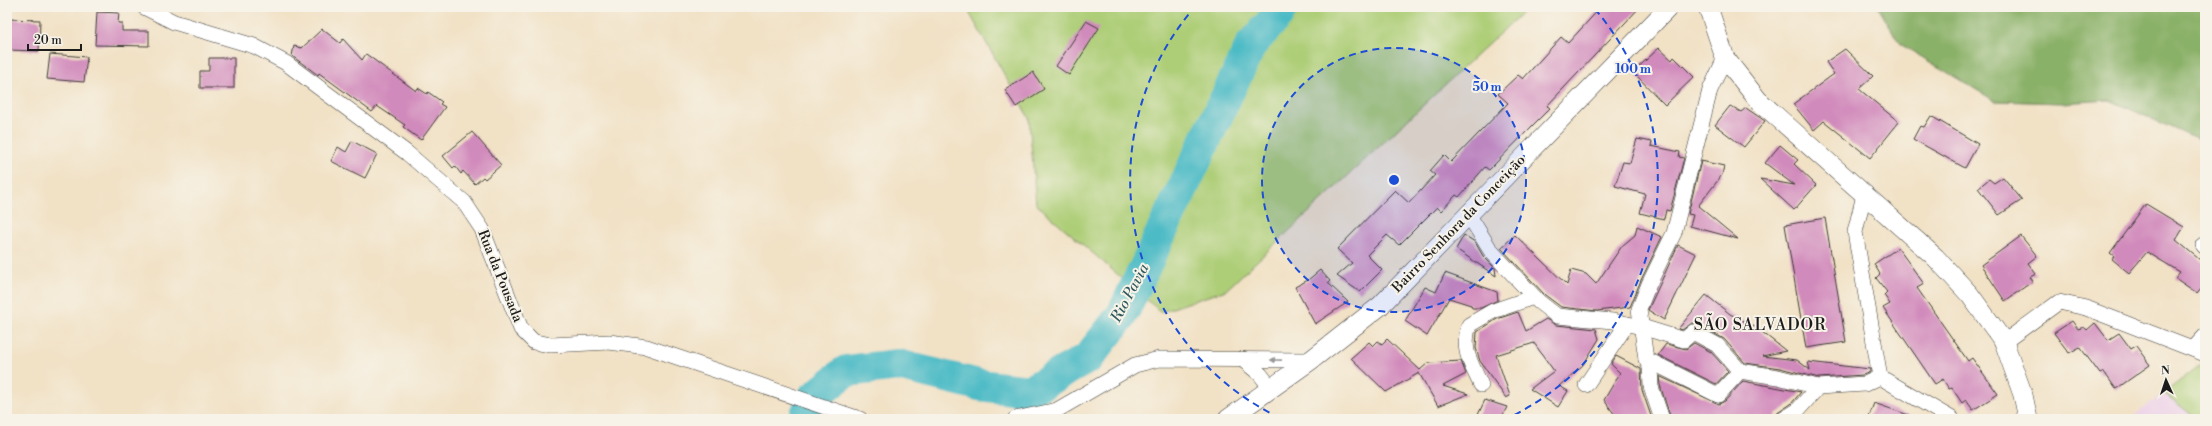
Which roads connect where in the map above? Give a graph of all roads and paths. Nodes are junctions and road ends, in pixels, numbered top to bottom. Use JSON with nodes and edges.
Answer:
{"nodes":[{"id":1,"x":144,"y":7,"type":"edge"},
{"id":2,"x":1669,"y":7,"type":"edge"},
{"id":3,"x":1708,"y":7,"type":"edge"},
{"id":4,"x":1725,"y":58,"type":"junction"},
{"id":5,"x":1864,"y":195,"type":"junction"},
{"id":6,"x":1468,"y":214,"type":"junction"},
{"id":7,"x":1534,"y":297,"type":"junction"},
{"id":8,"x":1634,"y":326,"type":"junction"},
{"id":9,"x":2205,"y":336,"type":"edge"},
{"id":10,"x":2004,"y":342,"type":"junction"},
{"id":11,"x":2199,"y":352,"type":"edge"},
{"id":12,"x":1242,"y":359,"type":"junction"},
{"id":13,"x":1646,"y":359,"type":"junction"},
{"id":14,"x":1311,"y":360,"type":"junction"},
{"id":15,"x":1740,"y":371,"type":"junction"},
{"id":16,"x":1880,"y":377,"type":"junction"},
{"id":17,"x":1481,"y":385,"type":"dead end"},
{"id":18,"x":1586,"y":385,"type":"dead end"},
{"id":19,"x":1818,"y":387,"type":"junction"},
{"id":20,"x":1271,"y":388,"type":"junction"},
{"id":21,"x":860,"y":419,"type":"edge"},
{"id":22,"x":1015,"y":419,"type":"edge"},
{"id":23,"x":1228,"y":419,"type":"edge"},
{"id":24,"x":1662,"y":419,"type":"edge"},
{"id":25,"x":1784,"y":419,"type":"edge"},
{"id":26,"x":1952,"y":419,"type":"edge"},
{"id":27,"x":2028,"y":419,"type":"edge"}],
"edges":[{"from":1,"to":21,"type":"street","name":"Rua da Pousada"},
{"from":2,"to":6,"type":"street","name":"Bairro Senhora da Conceição"},
{"from":3,"to":4,"type":"street"},
{"from":4,"to":5,"type":"street"},
{"from":4,"to":8,"type":"street"},
{"from":5,"to":10,"type":"street"},
{"from":5,"to":16,"type":"street"},
{"from":6,"to":7,"type":"street"},
{"from":6,"to":14,"type":"street","name":"Bairro Senhora da Conceição"},
{"from":7,"to":8,"type":"street"},
{"from":7,"to":17,"type":"street"},
{"from":8,"to":13,"type":"street"},
{"from":8,"to":15,"type":"street"},
{"from":8,"to":18,"type":"street"},
{"from":9,"to":11,"type":"street"},
{"from":10,"to":11,"type":"street"},
{"from":10,"to":27,"type":"street"},
{"from":14,"to":12,"type":"street","one_way":true},
{"from":12,"to":20,"type":"street"},
{"from":12,"to":22,"type":"street"},
{"from":13,"to":15,"type":"street"},
{"from":13,"to":24,"type":"street"},
{"from":14,"to":20,"type":"street","name":"Bairro Senhora da Conceição"},
{"from":15,"to":19,"type":"street"},
{"from":16,"to":19,"type":"street"},
{"from":16,"to":26,"type":"street"},
{"from":19,"to":25,"type":"street"},
{"from":20,"to":23,"type":"street","name":"Bairro Senhora da Conceição"}]}
